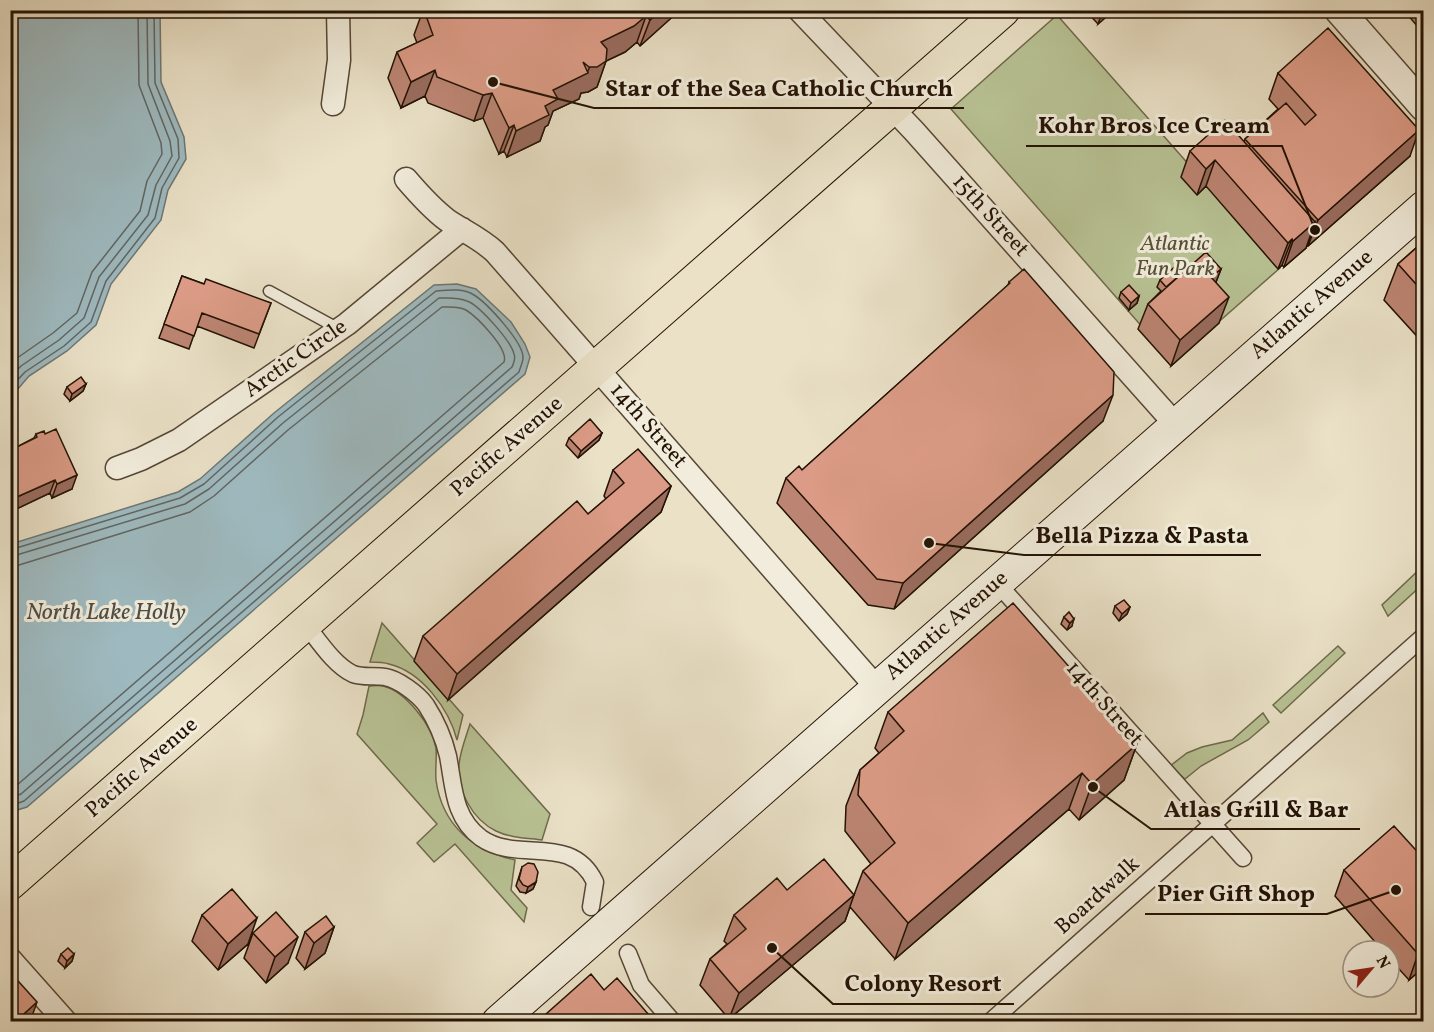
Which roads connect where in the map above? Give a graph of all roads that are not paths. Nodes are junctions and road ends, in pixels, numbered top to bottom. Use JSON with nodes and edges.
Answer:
{"nodes":[{"id":1,"x":338,"y":10,"type":"edge"},
{"id":2,"x":800,"y":10,"type":"edge"},
{"id":3,"x":1003,"y":10,"type":"edge"},
{"id":4,"x":1339,"y":10,"type":"edge"},
{"id":5,"x":333,"y":104,"type":"dead end"},
{"id":6,"x":1424,"y":107,"type":"edge"},
{"id":7,"x":892,"y":108,"type":"junction"},
{"id":8,"x":406,"y":179,"type":"dead end"},
{"id":9,"x":1424,"y":207,"type":"edge"},
{"id":10,"x":462,"y":229,"type":"junction"},
{"id":11,"x":269,"y":291,"type":"dead end"},
{"id":12,"x":339,"y":329,"type":"junction"},
{"id":13,"x":597,"y":368,"type":"junction"},
{"id":14,"x":1176,"y":425,"type":"junction"},
{"id":15,"x":117,"y":468,"type":"dead end"},
{"id":16,"x":997,"y":582,"type":"junction"},
{"id":17,"x":306,"y":625,"type":"junction"},
{"id":18,"x":1424,"y":636,"type":"edge"},
{"id":19,"x":877,"y":688,"type":"junction"},
{"id":20,"x":1212,"y":824,"type":"junction"},
{"id":21,"x":1243,"y":858,"type":"dead end"},
{"id":22,"x":10,"y":883,"type":"edge"},
{"id":23,"x":591,"y":908,"type":"dead end"},
{"id":24,"x":628,"y":953,"type":"dead end"},
{"id":25,"x":10,"y":959,"type":"edge"},
{"id":26,"x":515,"y":1016,"type":"edge"},
{"id":27,"x":66,"y":1022,"type":"edge"},
{"id":28,"x":673,"y":1022,"type":"edge"},
{"id":29,"x":990,"y":1022,"type":"edge"}],
"edges":[{"from":1,"to":5,"type":"street"},
{"from":2,"to":7,"type":"street","name":"15th Street"},
{"from":3,"to":7,"type":"highway","name":"Pacific Avenue"},
{"from":4,"to":6,"type":"street"},
{"from":7,"to":13,"type":"highway","name":"Pacific Avenue"},
{"from":7,"to":14,"type":"street","name":"15th Street"},
{"from":8,"to":10,"type":"street","name":"14th Street"},
{"from":9,"to":14,"type":"main road","name":"Atlantic Avenue"},
{"from":10,"to":12,"type":"street","name":"Arctic Circle"},
{"from":10,"to":13,"type":"street","name":"14th Street"},
{"from":11,"to":12,"type":"lane"},
{"from":12,"to":15,"type":"street","name":"Arctic Circle"},
{"from":13,"to":17,"type":"highway","name":"Pacific Avenue"},
{"from":13,"to":19,"type":"street","name":"14th Street"},
{"from":14,"to":16,"type":"main road","name":"Atlantic Avenue"},
{"from":16,"to":19,"type":"main road","name":"Atlantic Avenue"},
{"from":16,"to":20,"type":"street","name":"14th Street"},
{"from":17,"to":22,"type":"highway","name":"Pacific Avenue"},
{"from":17,"to":23,"type":"street"},
{"from":18,"to":20,"type":"street","name":"Boardwalk"},
{"from":19,"to":26,"type":"main road","name":"Atlantic Avenue"},
{"from":20,"to":21,"type":"street","name":"14th Street"},
{"from":20,"to":29,"type":"street","name":"Boardwalk"},
{"from":24,"to":28,"type":"street"},
{"from":25,"to":27,"type":"street"}]}
